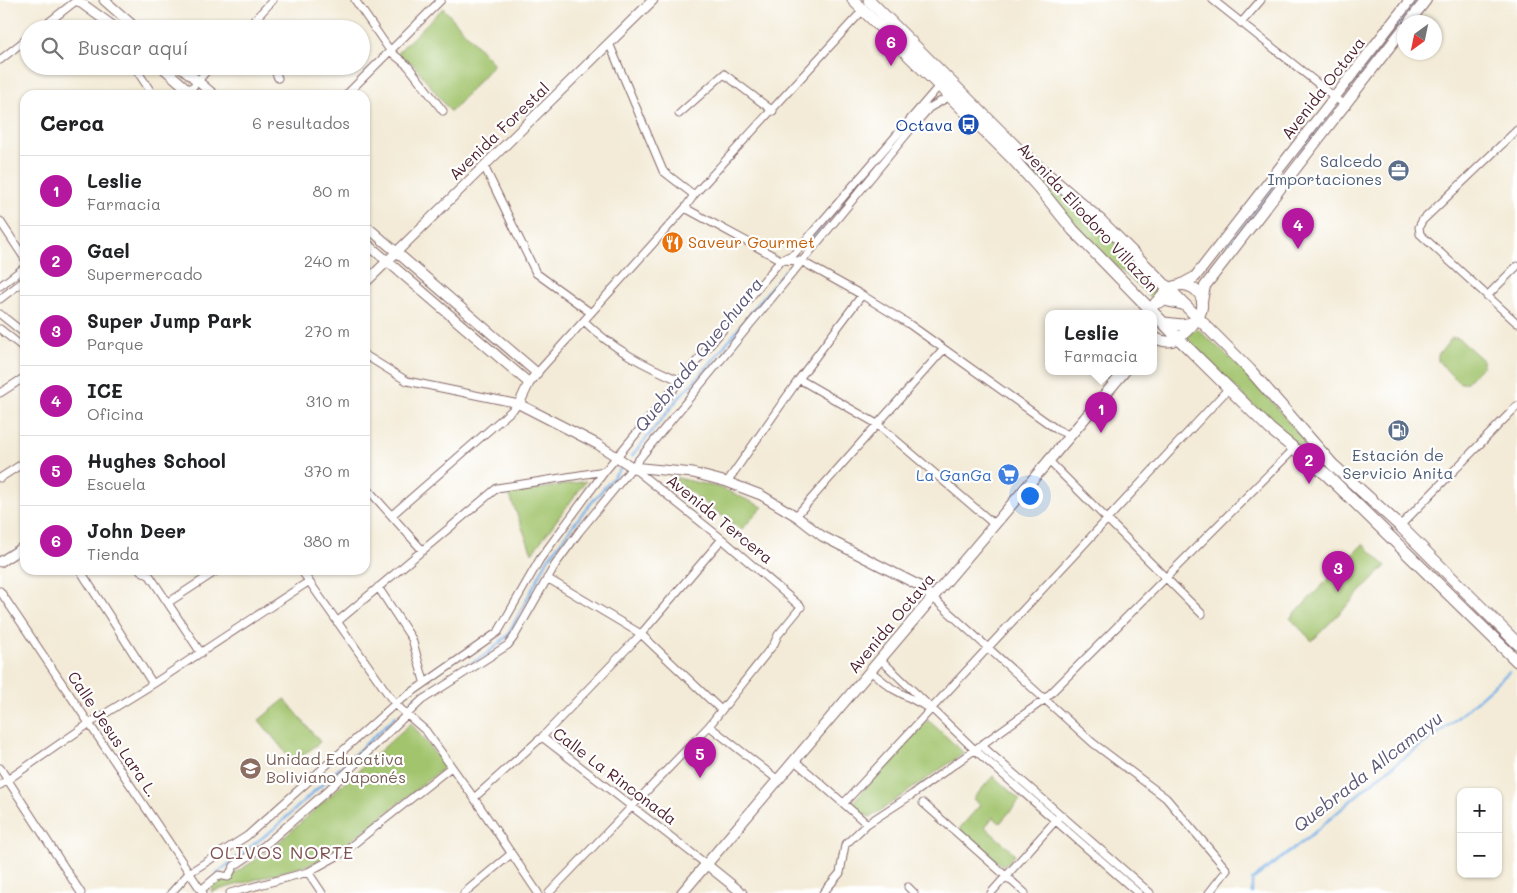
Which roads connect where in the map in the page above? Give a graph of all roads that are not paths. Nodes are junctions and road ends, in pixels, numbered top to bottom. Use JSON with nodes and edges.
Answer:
{"nodes":[{"id":1,"x":77,"y":0,"type":"edge"},
{"id":2,"x":104,"y":0,"type":"edge"},
{"id":3,"x":273,"y":0,"type":"edge"},
{"id":4,"x":355,"y":0,"type":"edge"},
{"id":5,"x":441,"y":0,"type":"edge"},
{"id":6,"x":653,"y":0,"type":"edge"},
{"id":7,"x":853,"y":0,"type":"edge"},
{"id":8,"x":1212,"y":0,"type":"edge"},
{"id":9,"x":1261,"y":0,"type":"edge"},
{"id":10,"x":1410,"y":0,"type":"edge"},
{"id":11,"x":1426,"y":0,"type":"edge"},
{"id":12,"x":866,"y":5,"type":"edge"},
{"id":13,"x":116,"y":11,"type":"junction"},
{"id":14,"x":1414,"y":15,"type":"edge"},
{"id":15,"x":51,"y":20,"type":"edge"},
{"id":16,"x":104,"y":20,"type":"edge"},
{"id":17,"x":114,"y":20,"type":"edge"},
{"id":18,"x":126,"y":20,"type":"edge"},
{"id":19,"x":256,"y":20,"type":"edge"},
{"id":20,"x":369,"y":20,"type":"edge"},
{"id":21,"x":370,"y":22,"type":"edge"},
{"id":22,"x":1240,"y":24,"type":"junction"},
{"id":23,"x":1397,"y":37,"type":"edge"},
{"id":24,"x":609,"y":43,"type":"junction"},
{"id":25,"x":20,"y":44,"type":"edge"},
{"id":26,"x":391,"y":52,"type":"junction"},
{"id":27,"x":0,"y":60,"type":"edge"},
{"id":28,"x":370,"y":72,"type":"edge"},
{"id":29,"x":140,"y":75,"type":"edge"},
{"id":30,"x":171,"y":75,"type":"edge"},
{"id":31,"x":190,"y":75,"type":"edge"},
{"id":32,"x":203,"y":75,"type":"edge"},
{"id":33,"x":277,"y":75,"type":"edge"},
{"id":34,"x":367,"y":75,"type":"edge"},
{"id":35,"x":278,"y":78,"type":"dead end"},
{"id":36,"x":197,"y":81,"type":"junction"},
{"id":37,"x":939,"y":86,"type":"junction"},
{"id":38,"x":150,"y":90,"type":"edge"},
{"id":39,"x":188,"y":90,"type":"edge"},
{"id":40,"x":192,"y":90,"type":"edge"},
{"id":41,"x":208,"y":90,"type":"edge"},
{"id":42,"x":351,"y":90,"type":"edge"},
{"id":43,"x":950,"y":96,"type":"junction"},
{"id":44,"x":1335,"y":98,"type":"junction"},
{"id":45,"x":1346,"y":106,"type":"junction"},
{"id":46,"x":443,"y":111,"type":"dead end"},
{"id":47,"x":773,"y":111,"type":"junction"},
{"id":48,"x":679,"y":114,"type":"dead end"},
{"id":49,"x":1517,"y":130,"type":"edge"},
{"id":50,"x":484,"y":166,"type":"junction"},
{"id":51,"x":694,"y":195,"type":"junction"},
{"id":52,"x":685,"y":208,"type":"junction"},
{"id":53,"x":0,"y":221,"type":"edge"},
{"id":54,"x":370,"y":229,"type":"edge"},
{"id":55,"x":370,"y":246,"type":"edge"},
{"id":56,"x":20,"y":251,"type":"edge"},
{"id":57,"x":396,"y":252,"type":"junction"},
{"id":58,"x":388,"y":260,"type":"junction"},
{"id":59,"x":781,"y":260,"type":"junction"},
{"id":60,"x":802,"y":261,"type":"junction"},
{"id":61,"x":1517,"y":266,"type":"edge"},
{"id":62,"x":20,"y":270,"type":"edge"},
{"id":63,"x":370,"y":278,"type":"edge"},
{"id":64,"x":20,"y":284,"type":"edge"},
{"id":65,"x":1182,"y":284,"type":"junction"},
{"id":66,"x":0,"y":286,"type":"edge"},
{"id":67,"x":1168,"y":289,"type":"junction"},
{"id":68,"x":862,"y":295,"type":"junction"},
{"id":69,"x":1487,"y":296,"type":"junction"},
{"id":70,"x":0,"y":299,"type":"edge"},
{"id":71,"x":1202,"y":301,"type":"junction"},
{"id":72,"x":1182,"y":304,"type":"junction"},
{"id":73,"x":1151,"y":308,"type":"edge"},
{"id":74,"x":591,"y":313,"type":"junction"},
{"id":75,"x":0,"y":314,"type":"edge"},
{"id":76,"x":1157,"y":315,"type":"edge"},
{"id":77,"x":584,"y":321,"type":"junction"},
{"id":78,"x":1194,"y":321,"type":"junction"},
{"id":79,"x":1164,"y":323,"type":"junction"},
{"id":80,"x":1517,"y":323,"type":"edge"},
{"id":81,"x":0,"y":329,"type":"edge"},
{"id":82,"x":20,"y":330,"type":"edge"},
{"id":83,"x":1157,"y":338,"type":"edge"},
{"id":84,"x":1178,"y":338,"type":"junction"},
{"id":85,"x":1166,"y":342,"type":"junction"},
{"id":86,"x":20,"y":344,"type":"edge"},
{"id":87,"x":1157,"y":346,"type":"edge"},
{"id":88,"x":944,"y":349,"type":"junction"},
{"id":89,"x":370,"y":358,"type":"edge"},
{"id":90,"x":537,"y":374,"type":"junction"},
{"id":91,"x":1122,"y":375,"type":"edge"},
{"id":92,"x":799,"y":379,"type":"junction"},
{"id":93,"x":20,"y":380,"type":"edge"},
{"id":94,"x":682,"y":381,"type":"junction"},
{"id":95,"x":529,"y":383,"type":"junction"},
{"id":96,"x":1229,"y":388,"type":"junction"},
{"id":97,"x":0,"y":393,"type":"edge"},
{"id":98,"x":518,"y":404,"type":"junction"},
{"id":99,"x":1517,"y":406,"type":"edge"},
{"id":100,"x":878,"y":424,"type":"junction"},
{"id":101,"x":1071,"y":436,"type":"junction"},
{"id":102,"x":1294,"y":449,"type":"junction"},
{"id":103,"x":618,"y":457,"type":"junction"},
{"id":104,"x":1050,"y":462,"type":"junction"},
{"id":105,"x":20,"y":465,"type":"edge"},
{"id":106,"x":632,"y":467,"type":"junction"},
{"id":107,"x":605,"y":471,"type":"junction"},
{"id":108,"x":0,"y":478,"type":"edge"},
{"id":109,"x":727,"y":482,"type":"junction"},
{"id":110,"x":370,"y":492,"type":"edge"},
{"id":111,"x":392,"y":516,"type":"junction"},
{"id":112,"x":796,"y":516,"type":"junction"},
{"id":113,"x":1107,"y":520,"type":"junction"},
{"id":114,"x":996,"y":525,"type":"junction"},
{"id":115,"x":1400,"y":526,"type":"junction"},
{"id":116,"x":722,"y":539,"type":"junction"},
{"id":117,"x":20,"y":549,"type":"edge"},
{"id":118,"x":423,"y":551,"type":"junction"},
{"id":119,"x":0,"y":562,"type":"edge"},
{"id":120,"x":83,"y":575,"type":"edge"},
{"id":121,"x":148,"y":575,"type":"edge"},
{"id":122,"x":210,"y":575,"type":"edge"},
{"id":123,"x":304,"y":575,"type":"edge"},
{"id":124,"x":547,"y":578,"type":"junction"},
{"id":125,"x":1166,"y":578,"type":"junction"},
{"id":126,"x":308,"y":582,"type":"junction"},
{"id":127,"x":378,"y":587,"type":"junction"},
{"id":128,"x":0,"y":591,"type":"edge"},
{"id":129,"x":932,"y":597,"type":"junction"},
{"id":130,"x":169,"y":602,"type":"junction"},
{"id":131,"x":1202,"y":614,"type":"dead end"},
{"id":132,"x":337,"y":622,"type":"junction"},
{"id":133,"x":641,"y":634,"type":"junction"},
{"id":134,"x":1516,"y":640,"type":"edge"},
{"id":135,"x":988,"y":649,"type":"junction"},
{"id":136,"x":201,"y":653,"type":"junction"},
{"id":137,"x":880,"y":659,"type":"junction"},
{"id":138,"x":1517,"y":661,"type":"edge"},
{"id":139,"x":870,"y":671,"type":"junction"},
{"id":140,"x":424,"y":681,"type":"junction"},
{"id":141,"x":154,"y":684,"type":"junction"},
{"id":142,"x":1044,"y":700,"type":"junction"},
{"id":143,"x":395,"y":704,"type":"junction"},
{"id":144,"x":721,"y":710,"type":"junction"},
{"id":145,"x":932,"y":710,"type":"junction"},
{"id":146,"x":409,"y":715,"type":"junction"},
{"id":147,"x":90,"y":723,"type":"junction"},
{"id":148,"x":709,"y":726,"type":"junction"},
{"id":149,"x":542,"y":737,"type":"junction"},
{"id":150,"x":978,"y":748,"type":"junction"},
{"id":151,"x":795,"y":761,"type":"junction"},
{"id":152,"x":451,"y":767,"type":"junction"},
{"id":153,"x":0,"y":768,"type":"edge"},
{"id":154,"x":8,"y":779,"type":"junction"},
{"id":155,"x":778,"y":780,"type":"junction"},
{"id":156,"x":0,"y":785,"type":"edge"},
{"id":157,"x":474,"y":798,"type":"junction"},
{"id":158,"x":844,"y":803,"type":"junction"},
{"id":159,"x":923,"y":803,"type":"dead end"},
{"id":160,"x":632,"y":806,"type":"junction"},
{"id":161,"x":1058,"y":818,"type":"junction"},
{"id":162,"x":867,"y":824,"type":"junction"},
{"id":163,"x":512,"y":854,"type":"junction"},
{"id":164,"x":706,"y":864,"type":"junction"},
{"id":165,"x":308,"y":872,"type":"junction"},
{"id":166,"x":190,"y":873,"type":"junction"},
{"id":167,"x":1006,"y":876,"type":"junction"},
{"id":168,"x":908,"y":887,"type":"dead end"},
{"id":169,"x":202,"y":891,"type":"edge"},
{"id":170,"x":81,"y":893,"type":"edge"},
{"id":171,"x":171,"y":893,"type":"edge"},
{"id":172,"x":230,"y":893,"type":"edge"},
{"id":173,"x":322,"y":893,"type":"edge"},
{"id":174,"x":464,"y":893,"type":"edge"},
{"id":175,"x":538,"y":893,"type":"edge"},
{"id":176,"x":549,"y":893,"type":"edge"},
{"id":177,"x":682,"y":893,"type":"edge"},
{"id":178,"x":742,"y":893,"type":"edge"},
{"id":179,"x":823,"y":893,"type":"edge"},
{"id":180,"x":914,"y":893,"type":"edge"},
{"id":181,"x":991,"y":893,"type":"edge"},
{"id":182,"x":1025,"y":893,"type":"edge"},
{"id":183,"x":1138,"y":893,"type":"edge"},
{"id":184,"x":1150,"y":893,"type":"edge"},
{"id":185,"x":1209,"y":893,"type":"edge"}],
"edges":[{"from":1,"to":15,"type":"street"},
{"from":1,"to":16,"type":"street"},
{"from":2,"to":13,"type":"street"},
{"from":3,"to":19,"type":"street"},
{"from":4,"to":20,"type":"street"},
{"from":5,"to":26,"type":"street"},
{"from":6,"to":24,"type":"street","name":"Avenida Forestal"},
{"from":7,"to":12,"type":"highway","name":"Avenida Eliodoro Villazón"},
{"from":8,"to":22,"type":"street"},
{"from":9,"to":22,"type":"street"},
{"from":10,"to":44,"type":"main road","name":"Avenida Octava"},
{"from":11,"to":14,"type":"main road"},
{"from":12,"to":37,"type":"highway","name":"Avenida Eliodoro Villazón"},
{"from":12,"to":47,"type":"street"},
{"from":12,"to":67,"type":"highway","name":"Avenida Eliodoro Villazón"},
{"from":13,"to":17,"type":"street"},
{"from":13,"to":18,"type":"street"},
{"from":21,"to":26,"type":"street"},
{"from":22,"to":44,"type":"street"},
{"from":23,"to":45,"type":"main road","name":"Avenida Octava"},
{"from":24,"to":50,"type":"street","name":"Avenida Forestal"},
{"from":24,"to":51,"type":"street"},
{"from":25,"to":27,"type":"street"},
{"from":26,"to":28,"type":"street"},
{"from":26,"to":46,"type":"street"},
{"from":29,"to":38,"type":"street"},
{"from":30,"to":39,"type":"street"},
{"from":31,"to":36,"type":"street"},
{"from":32,"to":36,"type":"street"},
{"from":33,"to":35,"type":"street"},
{"from":34,"to":42,"type":"street"},
{"from":36,"to":40,"type":"street"},
{"from":36,"to":41,"type":"street"},
{"from":37,"to":43,"type":"highway","name":"Avenida Eliodoro Villazón"},
{"from":37,"to":59,"type":"street"},
{"from":43,"to":60,"type":"street"},
{"from":43,"to":73,"type":"highway","name":"Avenida Eliodoro Villazón"},
{"from":44,"to":45,"type":"street"},
{"from":44,"to":65,"type":"main road","name":"Avenida Octava"},
{"from":45,"to":71,"type":"main road","name":"Avenida Octava"},
{"from":47,"to":48,"type":"street"},
{"from":47,"to":51,"type":"street"},
{"from":49,"to":69,"type":"street"},
{"from":50,"to":57,"type":"street","name":"Avenida Forestal"},
{"from":50,"to":74,"type":"street"},
{"from":51,"to":52,"type":"street"},
{"from":52,"to":59,"type":"street"},
{"from":52,"to":74,"type":"street"},
{"from":53,"to":56,"type":"street"},
{"from":54,"to":57,"type":"street"},
{"from":55,"to":58,"type":"street"},
{"from":57,"to":58,"type":"street","name":"Avenida Forestal"},
{"from":57,"to":90,"type":"street"},
{"from":58,"to":63,"type":"street","name":"Avenida Forestal"},
{"from":58,"to":95,"type":"street"},
{"from":59,"to":60,"type":"street"},
{"from":59,"to":94,"type":"street"},
{"from":60,"to":68,"type":"street"},
{"from":60,"to":106,"type":"street"},
{"from":61,"to":69,"type":"street"},
{"from":62,"to":66,"type":"street"},
{"from":64,"to":70,"type":"street"},
{"from":65,"to":67,"type":"main road","name":"Avenida Octava"},
{"from":65,"to":71,"type":"main road"},
{"from":67,"to":72,"type":"highway","name":"Avenida Eliodoro Villazón"},
{"from":67,"to":73,"type":"main road"},
{"from":68,"to":88,"type":"street"},
{"from":68,"to":92,"type":"street"},
{"from":69,"to":80,"type":"street"},
{"from":71,"to":78,"type":"main road","name":"Avenida Octava"},
{"from":72,"to":73,"type":"highway"},
{"from":72,"to":78,"type":"highway","name":"Avenida Eliodoro Villazón"},
{"from":74,"to":77,"type":"street"},
{"from":75,"to":82,"type":"street"},
{"from":76,"to":79,"type":"highway","name":"Avenida Eliodoro Villazón"},
{"from":77,"to":90,"type":"street"},
{"from":77,"to":94,"type":"street"},
{"from":78,"to":79,"type":"highway"},
{"from":78,"to":84,"type":"main road"},
{"from":78,"to":115,"type":"highway","name":"Avenida Eliodoro Villazón"},
{"from":79,"to":84,"type":"highway","name":"Avenida Eliodoro Villazón"},
{"from":81,"to":86,"type":"street"},
{"from":83,"to":85,"type":"main road"},
{"from":84,"to":85,"type":"main road"},
{"from":84,"to":96,"type":"highway","name":"Avenida Eliodoro Villazón"},
{"from":85,"to":87,"type":"main road"},
{"from":88,"to":100,"type":"street"},
{"from":88,"to":101,"type":"street"},
{"from":89,"to":98,"type":"street"},
{"from":90,"to":95,"type":"street"},
{"from":91,"to":101,"type":"main road","name":"Avenida Octava"},
{"from":92,"to":100,"type":"street"},
{"from":92,"to":109,"type":"street"},
{"from":93,"to":97,"type":"street"},
{"from":94,"to":103,"type":"street"},
{"from":95,"to":98,"type":"street"},
{"from":96,"to":102,"type":"highway","name":"Avenida Eliodoro Villazón"},
{"from":96,"to":113,"type":"street"},
{"from":98,"to":103,"type":"street","name":"Avenida Tercera"},
{"from":98,"to":111,"type":"street"},
{"from":99,"to":115,"type":"street"},
{"from":100,"to":112,"type":"street"},
{"from":100,"to":114,"type":"street"},
{"from":101,"to":104,"type":"main road","name":"Avenida Octava"},
{"from":102,"to":125,"type":"street"},
{"from":102,"to":138,"type":"highway","name":"Avenida Eliodoro Villazón"},
{"from":103,"to":106,"type":"street","name":"Avenida Tercera"},
{"from":103,"to":107,"type":"street"},
{"from":104,"to":113,"type":"street"},
{"from":104,"to":114,"type":"main road","name":"Avenida Octava"},
{"from":105,"to":108,"type":"street"},
{"from":106,"to":109,"type":"street"},
{"from":106,"to":116,"type":"street","name":"Avenida Tercera"},
{"from":106,"to":124,"type":"street"},
{"from":107,"to":118,"type":"street"},
{"from":107,"to":140,"type":"street"},
{"from":109,"to":112,"type":"street"},
{"from":110,"to":111,"type":"street"},
{"from":111,"to":118,"type":"street"},
{"from":112,"to":129,"type":"street"},
{"from":113,"to":125,"type":"street"},
{"from":113,"to":135,"type":"street"},
{"from":114,"to":129,"type":"main road","name":"Avenida Octava"},
{"from":115,"to":134,"type":"highway","name":"Avenida Eliodoro Villazón"},
{"from":116,"to":133,"type":"street"},
{"from":116,"to":144,"type":"street","name":"Avenida Tercera"},
{"from":117,"to":119,"type":"street"},
{"from":118,"to":127,"type":"street"},
{"from":120,"to":141,"type":"street"},
{"from":121,"to":130,"type":"street"},
{"from":122,"to":130,"type":"street"},
{"from":123,"to":126,"type":"street"},
{"from":124,"to":133,"type":"street"},
{"from":124,"to":146,"type":"street"},
{"from":125,"to":131,"type":"street"},
{"from":125,"to":142,"type":"street"},
{"from":126,"to":132,"type":"street"},
{"from":126,"to":136,"type":"street"},
{"from":127,"to":132,"type":"street"},
{"from":127,"to":140,"type":"street"},
{"from":128,"to":147,"type":"street","name":"Calle Jesus Lara L."},
{"from":129,"to":135,"type":"street"},
{"from":129,"to":137,"type":"main road","name":"Avenida Octava"},
{"from":130,"to":136,"type":"street"},
{"from":132,"to":143,"type":"street"},
{"from":133,"to":144,"type":"street"},
{"from":133,"to":149,"type":"street"},
{"from":135,"to":142,"type":"street"},
{"from":135,"to":145,"type":"street"},
{"from":136,"to":141,"type":"street"},
{"from":137,"to":139,"type":"main road","name":"Avenida Octava"},
{"from":137,"to":145,"type":"street"},
{"from":139,"to":145,"type":"street"},
{"from":139,"to":151,"type":"main road","name":"Avenida Octava"},
{"from":140,"to":143,"type":"street"},
{"from":141,"to":147,"type":"street"},
{"from":142,"to":150,"type":"street"},
{"from":142,"to":185,"type":"street"},
{"from":143,"to":146,"type":"street"},
{"from":143,"to":166,"type":"street"},
{"from":144,"to":148,"type":"street"},
{"from":145,"to":150,"type":"street"},
{"from":145,"to":158,"type":"street"},
{"from":146,"to":152,"type":"street"},
{"from":146,"to":169,"type":"street"},
{"from":147,"to":154,"type":"street"},
{"from":147,"to":166,"type":"street","name":"Calle Jesus Lara L."},
{"from":148,"to":155,"type":"street"},
{"from":148,"to":160,"type":"street"},
{"from":149,"to":157,"type":"street","name":"Calle La Rinconada"},
{"from":149,"to":160,"type":"street","name":"Calle La Rinconada"},
{"from":150,"to":161,"type":"street"},
{"from":150,"to":162,"type":"street"},
{"from":151,"to":155,"type":"main road","name":"Avenida Octava"},
{"from":151,"to":158,"type":"street"},
{"from":152,"to":157,"type":"street"},
{"from":152,"to":165,"type":"street"},
{"from":153,"to":154,"type":"street"},
{"from":154,"to":156,"type":"street"},
{"from":154,"to":170,"type":"street"},
{"from":155,"to":164,"type":"main road","name":"Avenida Octava"},
{"from":157,"to":163,"type":"street"},
{"from":158,"to":162,"type":"street"},
{"from":159,"to":167,"type":"street"},
{"from":160,"to":164,"type":"street","name":"Calle La Rinconada"},
{"from":160,"to":176,"type":"street"},
{"from":161,"to":167,"type":"street"},
{"from":161,"to":183,"type":"street"},
{"from":161,"to":184,"type":"street"},
{"from":162,"to":179,"type":"street"},
{"from":163,"to":174,"type":"street"},
{"from":163,"to":175,"type":"street"},
{"from":164,"to":177,"type":"main road","name":"Avenida Octava"},
{"from":164,"to":178,"type":"street","name":"Calle La Rinconada"},
{"from":165,"to":172,"type":"street"},
{"from":165,"to":173,"type":"street"},
{"from":166,"to":169,"type":"street","name":"Calle Jesus Lara L."},
{"from":166,"to":171,"type":"street"},
{"from":167,"to":181,"type":"street"},
{"from":167,"to":182,"type":"street"},
{"from":168,"to":180,"type":"street"}]}
